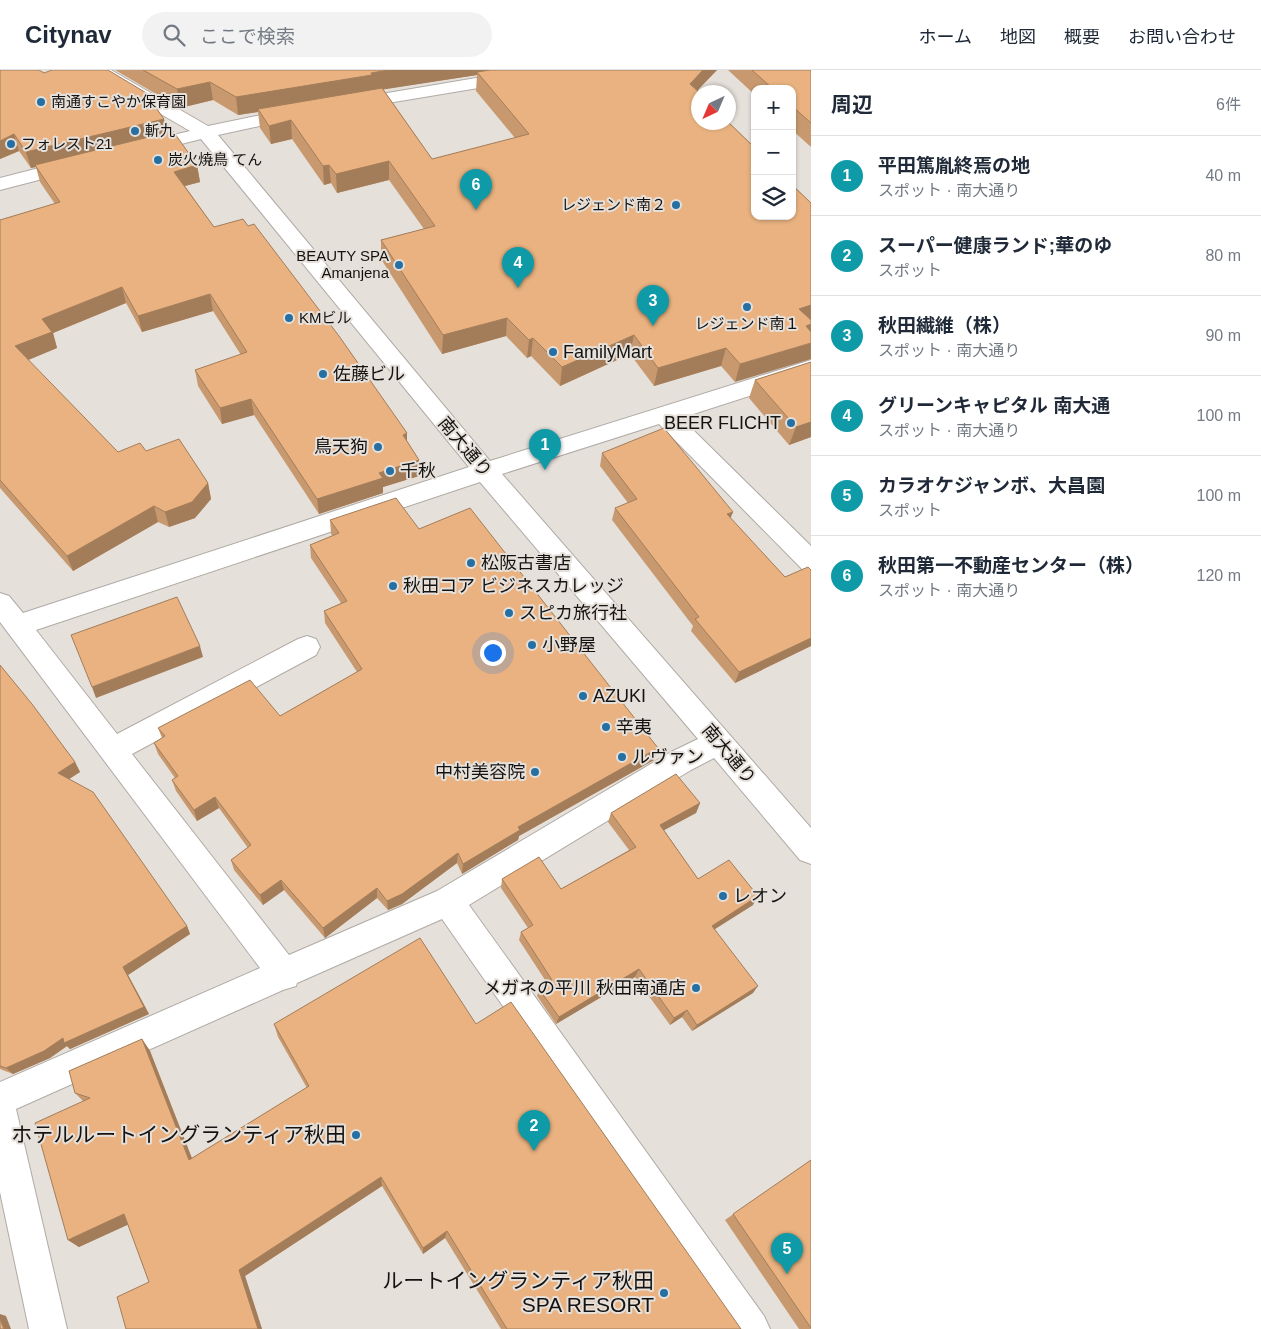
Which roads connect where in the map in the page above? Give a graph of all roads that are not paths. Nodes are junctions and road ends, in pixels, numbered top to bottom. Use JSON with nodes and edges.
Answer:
{"nodes":[{"id":1,"x":98,"y":70,"type":"edge"},
{"id":2,"x":556,"y":70,"type":"edge"},
{"id":3,"x":330,"y":108,"type":"edge"},
{"id":4,"x":310,"y":111,"type":"edge"},
{"id":5,"x":206,"y":133,"type":"junction"},
{"id":6,"x":122,"y":153,"type":"edge"},
{"id":7,"x":94,"y":160,"type":"edge"},
{"id":8,"x":0,"y":184,"type":"edge"},
{"id":9,"x":811,"y":368,"type":"edge"},
{"id":10,"x":664,"y":415,"type":"junction"},
{"id":11,"x":486,"y":471,"type":"junction"},
{"id":12,"x":811,"y":562,"type":"edge"},
{"id":13,"x":0,"y":603,"type":"edge"},
{"id":14,"x":18,"y":625,"type":"junction"},
{"id":15,"x":307,"y":646,"type":"dead end"},
{"id":16,"x":719,"y":742,"type":"junction"},
{"id":17,"x":113,"y":750,"type":"junction"},
{"id":18,"x":811,"y":850,"type":"edge"},
{"id":19,"x":448,"y":901,"type":"junction"},
{"id":20,"x":285,"y":975,"type":"junction"},
{"id":21,"x":0,"y":1099,"type":"edge"},
{"id":22,"x":0,"y":1112,"type":"edge"},
{"id":23,"x":48,"y":1329,"type":"edge"},
{"id":24,"x":751,"y":1329,"type":"edge"}],
"edges":[{"from":1,"to":5,"type":"street","name":"南大通り"},
{"from":2,"to":3,"type":"street"},
{"from":4,"to":5,"type":"street"},
{"from":5,"to":6,"type":"street"},
{"from":5,"to":11,"type":"street","name":"南大通り"},
{"from":7,"to":8,"type":"street"},
{"from":9,"to":10,"type":"street"},
{"from":10,"to":11,"type":"street"},
{"from":10,"to":12,"type":"street"},
{"from":11,"to":14,"type":"street"},
{"from":11,"to":16,"type":"street","name":"南大通り"},
{"from":13,"to":14,"type":"street"},
{"from":14,"to":17,"type":"street"},
{"from":15,"to":17,"type":"street"},
{"from":16,"to":18,"type":"street","name":"南大通り"},
{"from":16,"to":19,"type":"street"},
{"from":17,"to":20,"type":"street"},
{"from":19,"to":20,"type":"street"},
{"from":19,"to":24,"type":"street"},
{"from":20,"to":21,"type":"street"},
{"from":22,"to":23,"type":"street"}]}
